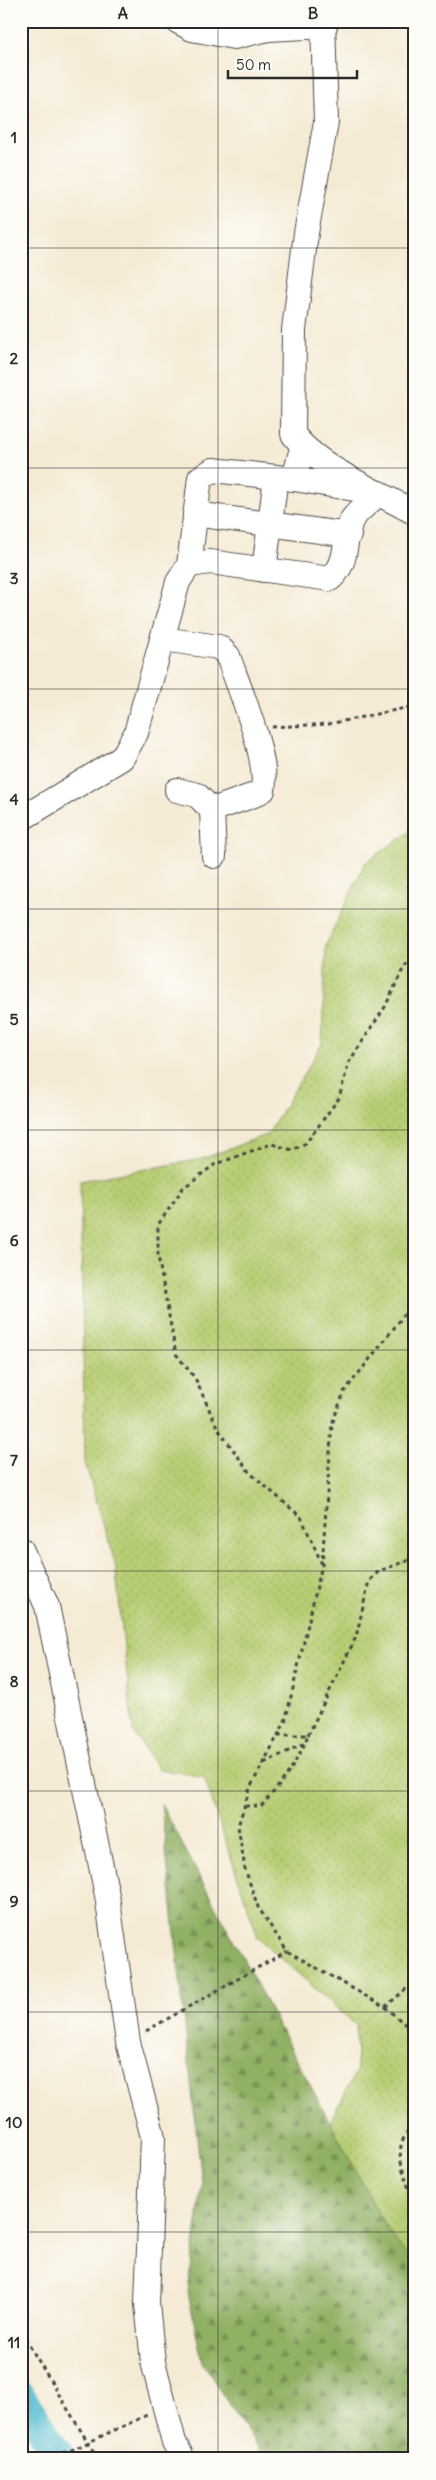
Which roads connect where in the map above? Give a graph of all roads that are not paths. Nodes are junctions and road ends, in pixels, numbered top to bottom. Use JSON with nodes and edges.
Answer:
{"nodes":[{"id":1,"x":177,"y":21,"type":"edge"},
{"id":2,"x":324,"y":24,"type":"edge"},
{"id":3,"x":302,"y":448,"type":"junction"},
{"id":4,"x":285,"y":478,"type":"junction"},
{"id":5,"x":379,"y":493,"type":"junction"},
{"id":6,"x":415,"y":513,"type":"edge"},
{"id":7,"x":195,"y":514,"type":"junction"},
{"id":8,"x":271,"y":524,"type":"junction"},
{"id":9,"x":349,"y":535,"type":"junction"},
{"id":10,"x":189,"y":565,"type":"junction"},
{"id":11,"x":264,"y":570,"type":"junction"},
{"id":12,"x":162,"y":640,"type":"junction"},
{"id":13,"x":177,"y":790,"type":"dead end"},
{"id":14,"x":212,"y":810,"type":"junction"},
{"id":15,"x":21,"y":820,"type":"edge"},
{"id":16,"x":214,"y":856,"type":"dead end"},
{"id":17,"x":24,"y":1562,"type":"edge"},
{"id":18,"x":182,"y":2459,"type":"edge"}],
"edges":[{"from":1,"to":2,"type":"street"},
{"from":2,"to":3,"type":"street"},
{"from":3,"to":4,"type":"street"},
{"from":3,"to":5,"type":"street"},
{"from":4,"to":5,"type":"street"},
{"from":4,"to":7,"type":"street"},
{"from":4,"to":8,"type":"street"},
{"from":5,"to":6,"type":"street"},
{"from":5,"to":9,"type":"street"},
{"from":7,"to":8,"type":"street"},
{"from":7,"to":10,"type":"street"},
{"from":8,"to":9,"type":"street"},
{"from":8,"to":11,"type":"street"},
{"from":9,"to":11,"type":"street"},
{"from":10,"to":11,"type":"street"},
{"from":10,"to":12,"type":"street"},
{"from":12,"to":14,"type":"street"},
{"from":12,"to":15,"type":"street"},
{"from":13,"to":14,"type":"street"},
{"from":14,"to":16,"type":"street"},
{"from":17,"to":18,"type":"street"}]}
